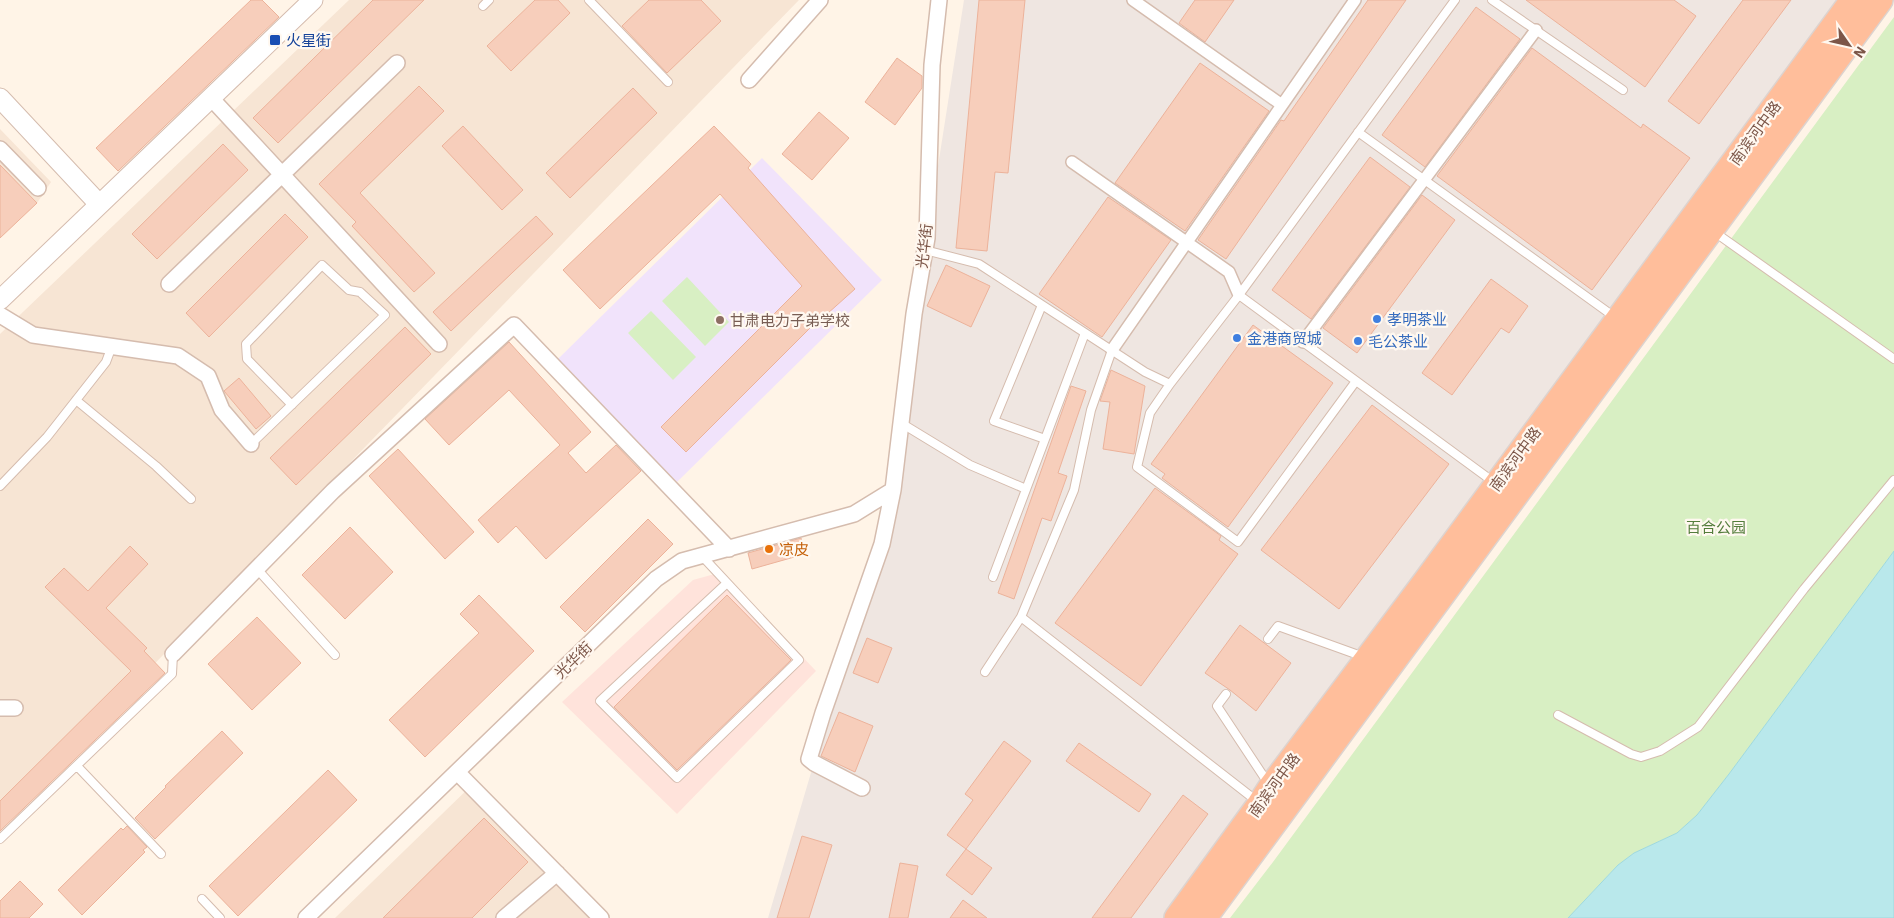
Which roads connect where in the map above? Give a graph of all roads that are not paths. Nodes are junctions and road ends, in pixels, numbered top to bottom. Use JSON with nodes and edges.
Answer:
{"nodes":[{"id":1,"x":589,"y":0,"type":"edge"},
{"id":2,"x":820,"y":0,"type":"edge"},
{"id":3,"x":938,"y":0,"type":"edge"},
{"id":4,"x":1133,"y":0,"type":"edge"},
{"id":5,"x":1355,"y":0,"type":"edge"},
{"id":6,"x":1455,"y":0,"type":"edge"},
{"id":7,"x":1492,"y":0,"type":"edge"},
{"id":8,"x":1853,"y":0,"type":"edge"},
{"id":9,"x":1880,"y":0,"type":"edge"},
{"id":10,"x":306,"y":2,"type":"edge"},
{"id":11,"x":1536,"y":30,"type":"junction"},
{"id":12,"x":397,"y":63,"type":"dead end"},
{"id":13,"x":749,"y":80,"type":"dead end"},
{"id":14,"x":668,"y":82,"type":"dead end"},
{"id":15,"x":1623,"y":90,"type":"dead end"},
{"id":16,"x":0,"y":98,"type":"edge"},
{"id":17,"x":211,"y":98,"type":"junction"},
{"id":18,"x":1282,"y":105,"type":"junction"},
{"id":19,"x":1358,"y":132,"type":"junction"},
{"id":20,"x":0,"y":149,"type":"edge"},
{"id":21,"x":1072,"y":162,"type":"dead end"},
{"id":22,"x":282,"y":175,"type":"junction"},
{"id":23,"x":1424,"y":180,"type":"junction"},
{"id":24,"x":38,"y":188,"type":"dead end"},
{"id":25,"x":99,"y":204,"type":"junction"},
{"id":26,"x":1711,"y":230,"type":"junction"},
{"id":27,"x":1187,"y":242,"type":"junction"},
{"id":28,"x":925,"y":250,"type":"junction"},
{"id":29,"x":169,"y":284,"type":"dead end"},
{"id":30,"x":1240,"y":295,"type":"junction"},
{"id":31,"x":0,"y":300,"type":"edge"},
{"id":32,"x":1042,"y":305,"type":"junction"},
{"id":33,"x":0,"y":315,"type":"edge"},
{"id":34,"x":1618,"y":319,"type":"junction"},
{"id":35,"x":1085,"y":333,"type":"junction"},
{"id":36,"x":1303,"y":342,"type":"junction"},
{"id":37,"x":439,"y":344,"type":"dead end"},
{"id":38,"x":112,"y":346,"type":"junction"},
{"id":39,"x":1112,"y":350,"type":"junction"},
{"id":40,"x":1894,"y":359,"type":"edge"},
{"id":41,"x":1356,"y":381,"type":"junction"},
{"id":42,"x":1170,"y":384,"type":"junction"},
{"id":43,"x":76,"y":400,"type":"junction"},
{"id":44,"x":292,"y":405,"type":"junction"},
{"id":45,"x":901,"y":423,"type":"junction"},
{"id":46,"x":1046,"y":439,"type":"junction"},
{"id":47,"x":251,"y":444,"type":"joint"},
{"id":48,"x":1894,"y":480,"type":"edge"},
{"id":49,"x":1496,"y":484,"type":"junction"},
{"id":50,"x":0,"y":486,"type":"edge"},
{"id":51,"x":1026,"y":489,"type":"junction"},
{"id":52,"x":893,"y":490,"type":"junction"},
{"id":53,"x":191,"y":500,"type":"dead end"},
{"id":54,"x":729,"y":549,"type":"junction"},
{"id":55,"x":702,"y":556,"type":"junction"},
{"id":56,"x":257,"y":569,"type":"junction"},
{"id":57,"x":993,"y":577,"type":"dead end"},
{"id":58,"x":727,"y":583,"type":"junction"},
{"id":59,"x":1021,"y":618,"type":"junction"},
{"id":60,"x":1268,"y":639,"type":"dead end"},
{"id":61,"x":173,"y":654,"type":"joint"},
{"id":62,"x":335,"y":655,"type":"dead end"},
{"id":63,"x":1368,"y":658,"type":"junction"},
{"id":64,"x":985,"y":672,"type":"dead end"},
{"id":65,"x":1226,"y":694,"type":"dead end"},
{"id":66,"x":0,"y":708,"type":"edge"},
{"id":67,"x":16,"y":708,"type":"dead end"},
{"id":68,"x":1558,"y":715,"type":"dead end"},
{"id":69,"x":77,"y":766,"type":"junction"},
{"id":70,"x":457,"y":772,"type":"junction"},
{"id":71,"x":862,"y":788,"type":"dead end"},
{"id":72,"x":1275,"y":797,"type":"junction"},
{"id":73,"x":0,"y":840,"type":"edge"},
{"id":74,"x":161,"y":854,"type":"dead end"},
{"id":75,"x":557,"y":873,"type":"junction"},
{"id":76,"x":202,"y":899,"type":"dead end"},
{"id":77,"x":220,"y":918,"type":"edge"},
{"id":78,"x":306,"y":918,"type":"edge"},
{"id":79,"x":504,"y":918,"type":"edge"},
{"id":80,"x":601,"y":918,"type":"edge"},
{"id":81,"x":1177,"y":918,"type":"edge"},
{"id":82,"x":1204,"y":918,"type":"edge"}],
"edges":[{"from":1,"to":14,"type":"lane"},
{"from":2,"to":13,"type":"street"},
{"from":3,"to":28,"type":"street","name":"光华街"},
{"from":4,"to":18,"type":"street"},
{"from":5,"to":18,"type":"street"},
{"from":6,"to":19,"type":"lane"},
{"from":7,"to":11,"type":"lane"},
{"from":8,"to":34,"type":"highway","name":"南滨河中路"},
{"from":9,"to":26,"type":"highway","name":"南滨河中路"},
{"from":10,"to":17,"type":"street"},
{"from":11,"to":15,"type":"lane"},
{"from":11,"to":23,"type":"street"},
{"from":12,"to":22,"type":"street"},
{"from":16,"to":25,"type":"street"},
{"from":17,"to":22,"type":"street"},
{"from":17,"to":25,"type":"street"},
{"from":18,"to":27,"type":"street"},
{"from":19,"to":23,"type":"lane"},
{"from":19,"to":30,"type":"lane"},
{"from":20,"to":24,"type":"street"},
{"from":21,"to":27,"type":"street"},
{"from":22,"to":29,"type":"street"},
{"from":22,"to":37,"type":"street"},
{"from":23,"to":34,"type":"lane"},
{"from":23,"to":36,"type":"street"},
{"from":25,"to":31,"type":"street"},
{"from":26,"to":40,"type":"lane"},
{"from":26,"to":72,"type":"highway","name":"南滨河中路"},
{"from":27,"to":30,"type":"street"},
{"from":27,"to":39,"type":"street"},
{"from":28,"to":32,"type":"lane"},
{"from":28,"to":45,"type":"street","name":"光华街"},
{"from":30,"to":36,"type":"lane"},
{"from":30,"to":42,"type":"lane"},
{"from":32,"to":35,"type":"lane"},
{"from":32,"to":46,"type":"lane"},
{"from":33,"to":38,"type":"street"},
{"from":34,"to":49,"type":"highway","name":"南滨河中路"},
{"from":35,"to":39,"type":"lane"},
{"from":35,"to":46,"type":"lane"},
{"from":36,"to":41,"type":"lane"},
{"from":38,"to":43,"type":"lane"},
{"from":38,"to":47,"type":"street"},
{"from":39,"to":42,"type":"lane"},
{"from":39,"to":59,"type":"lane"},
{"from":41,"to":42,"type":"lane"},
{"from":41,"to":49,"type":"lane"},
{"from":43,"to":50,"type":"lane"},
{"from":43,"to":53,"type":"lane"},
{"from":44,"to":44,"type":"lane"},
{"from":44,"to":47,"type":"lane"},
{"from":45,"to":51,"type":"lane"},
{"from":45,"to":52,"type":"street","name":"光华街"},
{"from":46,"to":51,"type":"lane"},
{"from":48,"to":68,"type":"lane"},
{"from":49,"to":63,"type":"highway","name":"南滨河中路"},
{"from":51,"to":57,"type":"lane"},
{"from":52,"to":54,"type":"street","name":"光华街"},
{"from":52,"to":71,"type":"street","name":"光华街"},
{"from":54,"to":55,"type":"street","name":"光华街"},
{"from":54,"to":56,"type":"street"},
{"from":55,"to":58,"type":"lane"},
{"from":55,"to":70,"type":"street","name":"光华街"},
{"from":56,"to":61,"type":"street"},
{"from":56,"to":62,"type":"lane"},
{"from":58,"to":58,"type":"lane"},
{"from":59,"to":64,"type":"lane"},
{"from":59,"to":72,"type":"lane"},
{"from":60,"to":63,"type":"lane"},
{"from":61,"to":69,"type":"lane"},
{"from":63,"to":72,"type":"highway","name":"南滨河中路"},
{"from":65,"to":72,"type":"lane"},
{"from":66,"to":67,"type":"street"},
{"from":69,"to":73,"type":"lane"},
{"from":69,"to":74,"type":"lane"},
{"from":70,"to":75,"type":"street"},
{"from":70,"to":78,"type":"street","name":"光华街"},
{"from":72,"to":81,"type":"highway","name":"南滨河中路"},
{"from":72,"to":82,"type":"highway","name":"南滨河中路"},
{"from":75,"to":79,"type":"street"},
{"from":75,"to":80,"type":"street"},
{"from":76,"to":77,"type":"lane"}]}
